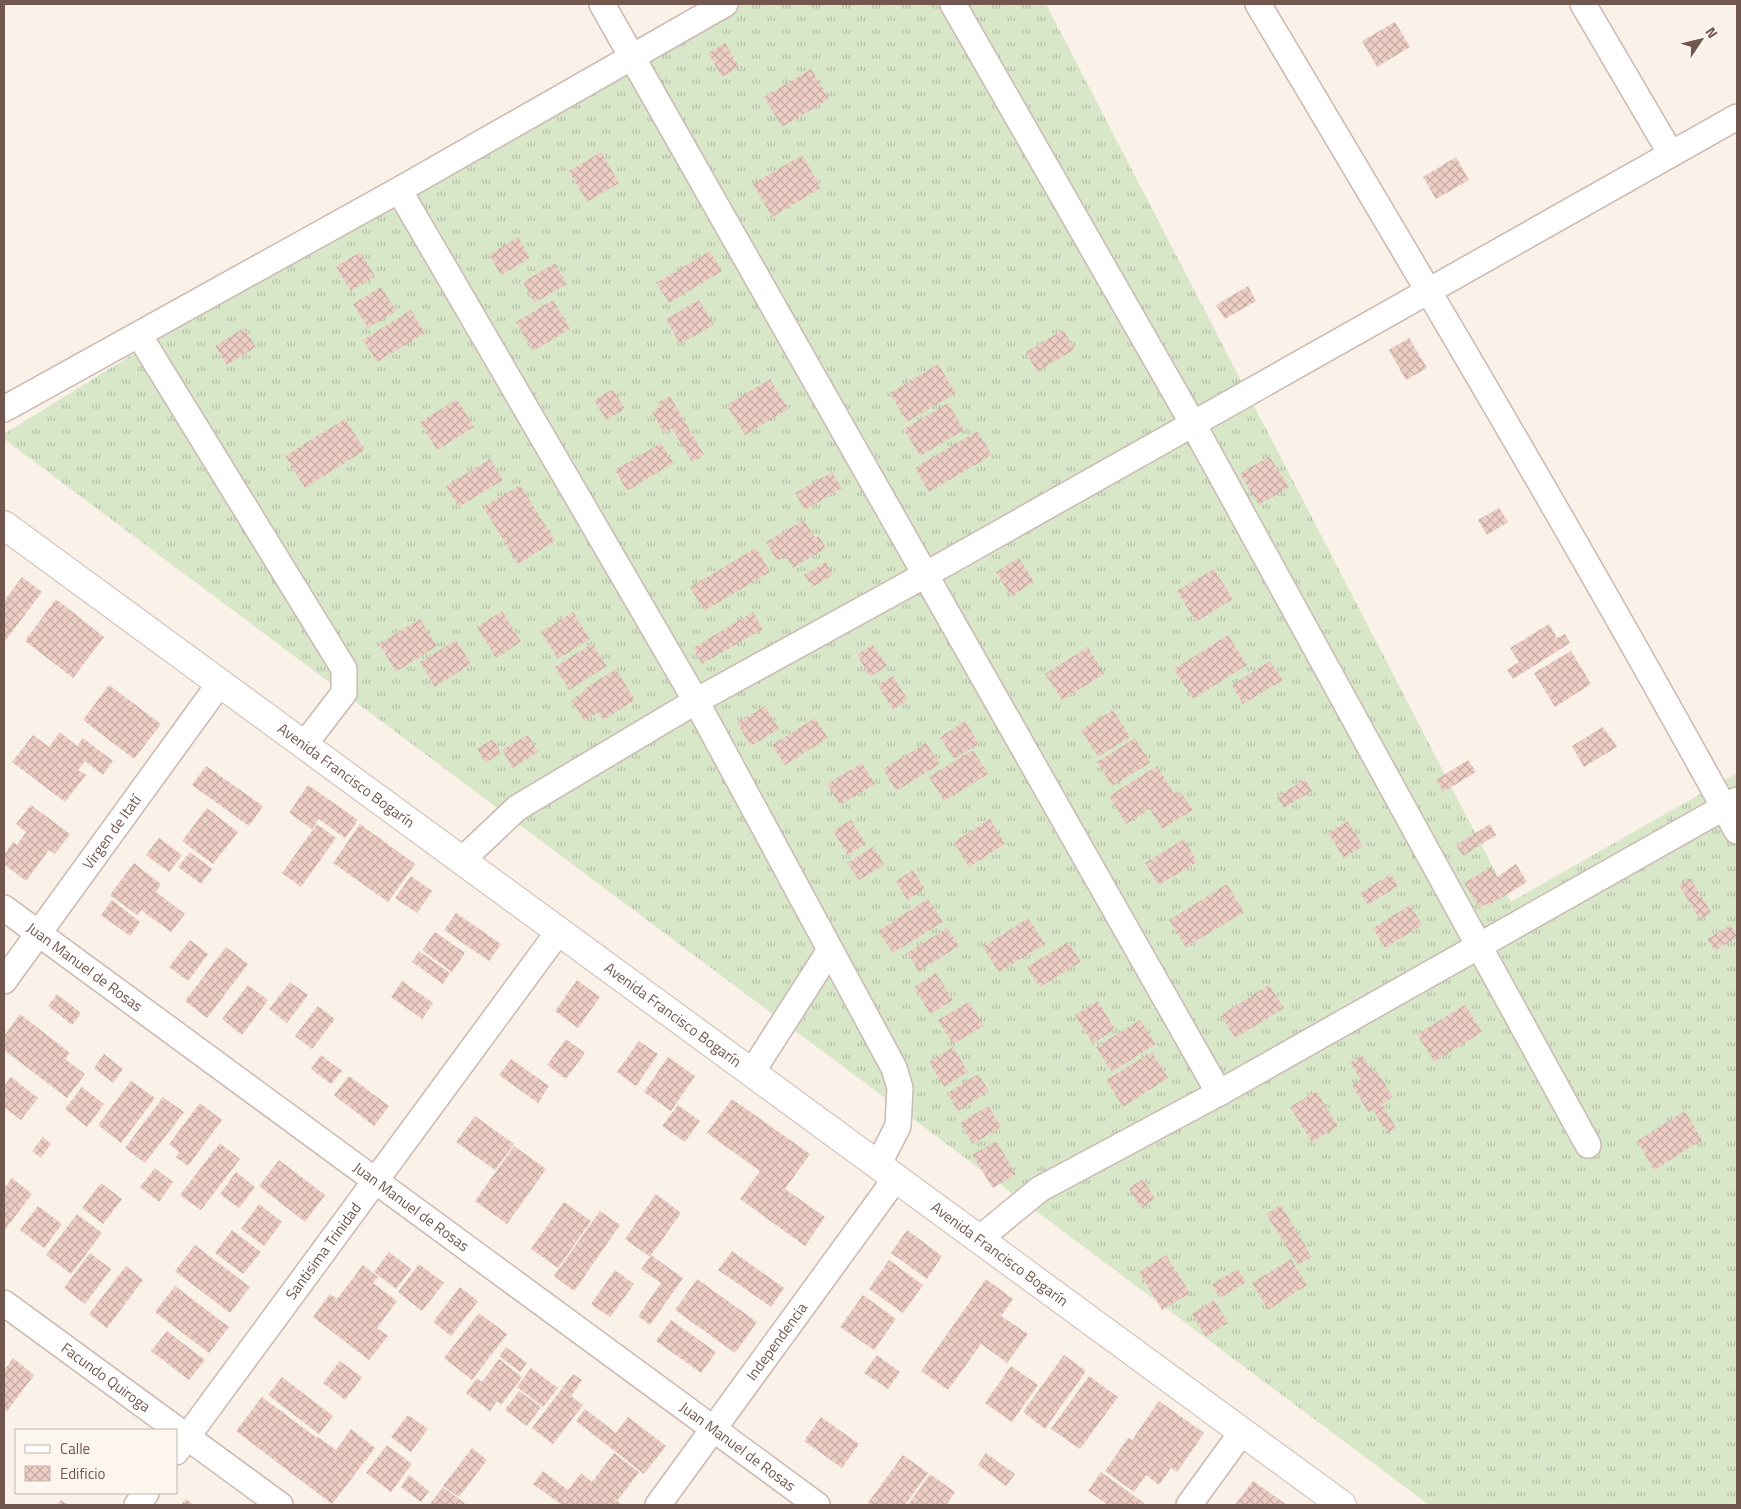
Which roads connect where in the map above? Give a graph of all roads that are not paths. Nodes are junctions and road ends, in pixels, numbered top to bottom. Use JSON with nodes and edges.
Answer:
{"nodes":[{"id":1,"x":602,"y":4,"type":"edge"},
{"id":2,"x":725,"y":4,"type":"edge"},
{"id":3,"x":953,"y":4,"type":"edge"},
{"id":4,"x":1258,"y":4,"type":"edge"},
{"id":5,"x":1583,"y":4,"type":"edge"},
{"id":6,"x":631,"y":57,"type":"junction"},
{"id":7,"x":1737,"y":117,"type":"edge"},
{"id":8,"x":1671,"y":154,"type":"junction"},
{"id":9,"x":399,"y":190,"type":"junction"},
{"id":10,"x":1429,"y":291,"type":"junction"},
{"id":11,"x":140,"y":335,"type":"junction"},
{"id":12,"x":4,"y":409,"type":"edge"},
{"id":13,"x":1193,"y":424,"type":"junction"},
{"id":14,"x":4,"y":525,"type":"edge"},
{"id":15,"x":925,"y":575,"type":"junction"},
{"id":16,"x":220,"y":683,"type":"junction"},
{"id":17,"x":696,"y":701,"type":"junction"},
{"id":18,"x":304,"y":744,"type":"junction"},
{"id":19,"x":1731,"y":803,"type":"edge"},
{"id":20,"x":1737,"y":831,"type":"edge"},
{"id":21,"x":462,"y":860,"type":"junction"},
{"id":22,"x":4,"y":908,"type":"edge"},
{"id":23,"x":559,"y":932,"type":"junction"},
{"id":24,"x":38,"y":934,"type":"junction"},
{"id":25,"x":1479,"y":947,"type":"junction"},
{"id":26,"x":830,"y":950,"type":"junction"},
{"id":27,"x":4,"y":981,"type":"edge"},
{"id":28,"x":752,"y":1072,"type":"junction"},
{"id":29,"x":1219,"y":1093,"type":"junction"},
{"id":30,"x":1588,"y":1145,"type":"dead end"},
{"id":31,"x":887,"y":1171,"type":"junction"},
{"id":32,"x":375,"y":1181,"type":"junction"},
{"id":33,"x":979,"y":1239,"type":"junction"},
{"id":34,"x":4,"y":1303,"type":"edge"},
{"id":35,"x":163,"y":1429,"type":"edge"},
{"id":36,"x":714,"y":1429,"type":"junction"},
{"id":37,"x":1242,"y":1432,"type":"junction"},
{"id":38,"x":182,"y":1444,"type":"edge"},
{"id":39,"x":145,"y":1494,"type":"edge"},
{"id":40,"x":137,"y":1505,"type":"edge"},
{"id":41,"x":280,"y":1505,"type":"edge"},
{"id":42,"x":658,"y":1505,"type":"edge"},
{"id":43,"x":817,"y":1505,"type":"edge"},
{"id":44,"x":1189,"y":1505,"type":"edge"},
{"id":45,"x":1342,"y":1505,"type":"edge"}],
"edges":[{"from":1,"to":6,"type":"street"},
{"from":2,"to":6,"type":"street"},
{"from":3,"to":13,"type":"street"},
{"from":4,"to":10,"type":"street"},
{"from":5,"to":8,"type":"street"},
{"from":6,"to":9,"type":"street"},
{"from":6,"to":15,"type":"street"},
{"from":7,"to":8,"type":"street"},
{"from":8,"to":10,"type":"street"},
{"from":9,"to":11,"type":"street"},
{"from":9,"to":17,"type":"street","name":"Independencia"},
{"from":10,"to":13,"type":"street"},
{"from":10,"to":19,"type":"street"},
{"from":11,"to":12,"type":"street"},
{"from":11,"to":18,"type":"street"},
{"from":13,"to":15,"type":"street"},
{"from":13,"to":25,"type":"street"},
{"from":14,"to":16,"type":"street","name":"Avenida Francisco Bogarín"},
{"from":15,"to":17,"type":"street"},
{"from":15,"to":29,"type":"street"},
{"from":16,"to":18,"type":"street","name":"Avenida Francisco Bogarín"},
{"from":16,"to":24,"type":"street","name":"Virgen de Itatí"},
{"from":17,"to":21,"type":"street"},
{"from":17,"to":26,"type":"street","name":"Independencia"},
{"from":18,"to":21,"type":"street","name":"Avenida Francisco Bogarín"},
{"from":19,"to":20,"type":"street"},
{"from":19,"to":25,"type":"street"},
{"from":21,"to":23,"type":"street","name":"Avenida Francisco Bogarín"},
{"from":22,"to":24,"type":"street","name":"Juan Manuel de Rosas"},
{"from":23,"to":28,"type":"street","name":"Avenida Francisco Bogarín"},
{"from":23,"to":32,"type":"street","name":"Santisima Trinidad"},
{"from":24,"to":27,"type":"street","name":"Virgen de Itatí"},
{"from":24,"to":32,"type":"street","name":"Juan Manuel de Rosas"},
{"from":25,"to":29,"type":"street"},
{"from":25,"to":30,"type":"street"},
{"from":26,"to":28,"type":"street"},
{"from":26,"to":31,"type":"street","name":"Independencia"},
{"from":28,"to":31,"type":"street","name":"Avenida Francisco Bogarín"},
{"from":29,"to":33,"type":"street"},
{"from":31,"to":33,"type":"street","name":"Avenida Francisco Bogarín"},
{"from":31,"to":36,"type":"street","name":"Independencia"},
{"from":32,"to":36,"type":"street","name":"Juan Manuel de Rosas"},
{"from":32,"to":38,"type":"street","name":"Santisima Trinidad"},
{"from":33,"to":37,"type":"street","name":"Avenida Francisco Bogarín"},
{"from":34,"to":35,"type":"street","name":"Facundo Quiroga"},
{"from":36,"to":42,"type":"street","name":"Independencia"},
{"from":36,"to":43,"type":"street","name":"Juan Manuel de Rosas"},
{"from":37,"to":44,"type":"street"},
{"from":37,"to":45,"type":"street","name":"Avenida Francisco Bogarín"},
{"from":38,"to":41,"type":"street","name":"Facundo Quiroga"},
{"from":39,"to":40,"type":"street"}]}
